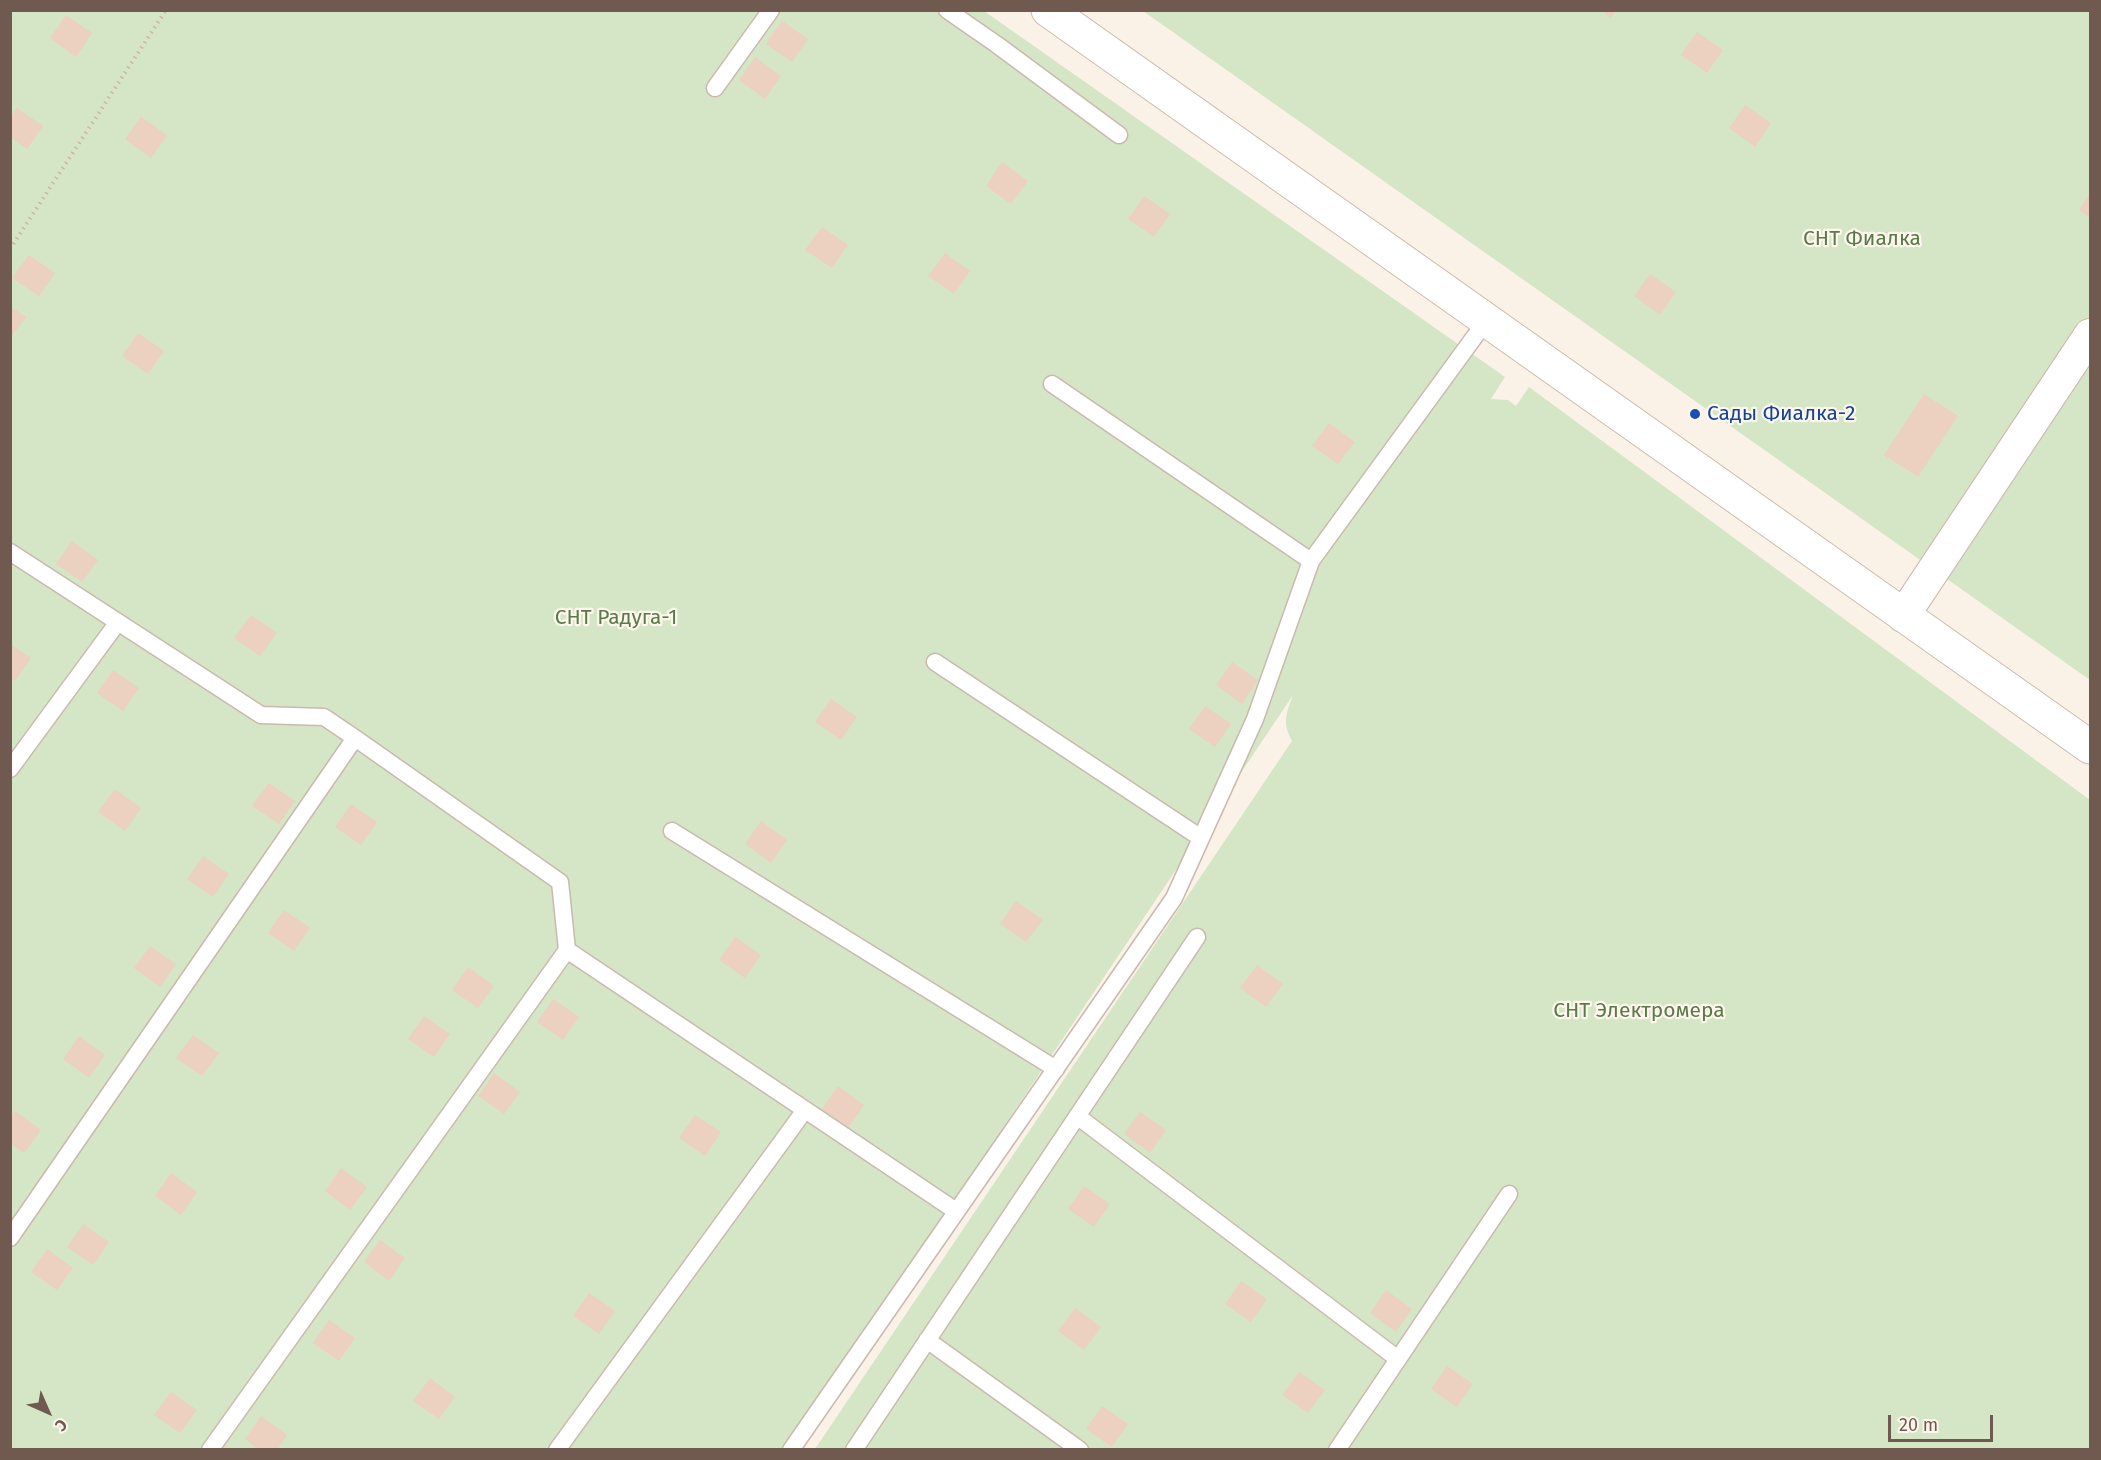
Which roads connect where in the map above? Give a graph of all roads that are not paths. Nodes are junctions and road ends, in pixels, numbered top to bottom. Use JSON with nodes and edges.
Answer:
{"nodes":[{"id":1,"x":771,"y":10,"type":"edge"},
{"id":2,"x":947,"y":10,"type":"edge"},
{"id":3,"x":1048,"y":10,"type":"edge"},
{"id":4,"x":715,"y":88,"type":"dead end"},
{"id":5,"x":1119,"y":135,"type":"dead end"},
{"id":6,"x":1486,"y":321,"type":"junction"},
{"id":7,"x":2091,"y":334,"type":"edge"},
{"id":8,"x":1052,"y":384,"type":"dead end"},
{"id":9,"x":10,"y":552,"type":"edge"},
{"id":10,"x":1311,"y":561,"type":"junction"},
{"id":11,"x":1903,"y":616,"type":"junction"},
{"id":12,"x":118,"y":622,"type":"junction"},
{"id":13,"x":935,"y":662,"type":"dead end"},
{"id":14,"x":355,"y":738,"type":"junction"},
{"id":15,"x":2091,"y":747,"type":"edge"},
{"id":16,"x":10,"y":770,"type":"edge"},
{"id":17,"x":672,"y":831,"type":"dead end"},
{"id":18,"x":1201,"y":838,"type":"junction"},
{"id":19,"x":1197,"y":937,"type":"dead end"},
{"id":20,"x":567,"y":950,"type":"junction"},
{"id":21,"x":1056,"y":1069,"type":"junction"},
{"id":22,"x":805,"y":1110,"type":"junction"},
{"id":23,"x":1077,"y":1116,"type":"junction"},
{"id":24,"x":1509,"y":1194,"type":"dead end"},
{"id":25,"x":956,"y":1211,"type":"junction"},
{"id":26,"x":10,"y":1238,"type":"edge"},
{"id":27,"x":927,"y":1340,"type":"junction"},
{"id":28,"x":1398,"y":1359,"type":"junction"},
{"id":29,"x":210,"y":1449,"type":"edge"},
{"id":30,"x":557,"y":1449,"type":"edge"},
{"id":31,"x":791,"y":1449,"type":"edge"},
{"id":32,"x":854,"y":1449,"type":"edge"},
{"id":33,"x":1080,"y":1449,"type":"edge"},
{"id":34,"x":1337,"y":1449,"type":"edge"}],
"edges":[{"from":1,"to":4,"type":"lane"},
{"from":2,"to":5,"type":"lane"},
{"from":3,"to":6,"type":"street"},
{"from":6,"to":10,"type":"lane"},
{"from":6,"to":11,"type":"street"},
{"from":7,"to":11,"type":"street"},
{"from":8,"to":10,"type":"lane"},
{"from":9,"to":12,"type":"lane"},
{"from":10,"to":18,"type":"lane"},
{"from":11,"to":15,"type":"street"},
{"from":12,"to":14,"type":"lane"},
{"from":12,"to":16,"type":"lane"},
{"from":13,"to":18,"type":"lane"},
{"from":14,"to":20,"type":"lane"},
{"from":14,"to":26,"type":"lane"},
{"from":17,"to":21,"type":"lane"},
{"from":18,"to":21,"type":"lane"},
{"from":19,"to":23,"type":"lane"},
{"from":20,"to":22,"type":"lane"},
{"from":20,"to":29,"type":"lane"},
{"from":21,"to":25,"type":"lane"},
{"from":22,"to":25,"type":"lane"},
{"from":22,"to":30,"type":"lane"},
{"from":23,"to":27,"type":"lane"},
{"from":23,"to":28,"type":"lane"},
{"from":24,"to":28,"type":"lane"},
{"from":25,"to":31,"type":"lane"},
{"from":27,"to":32,"type":"lane"},
{"from":27,"to":33,"type":"lane"},
{"from":28,"to":34,"type":"lane"}]}
